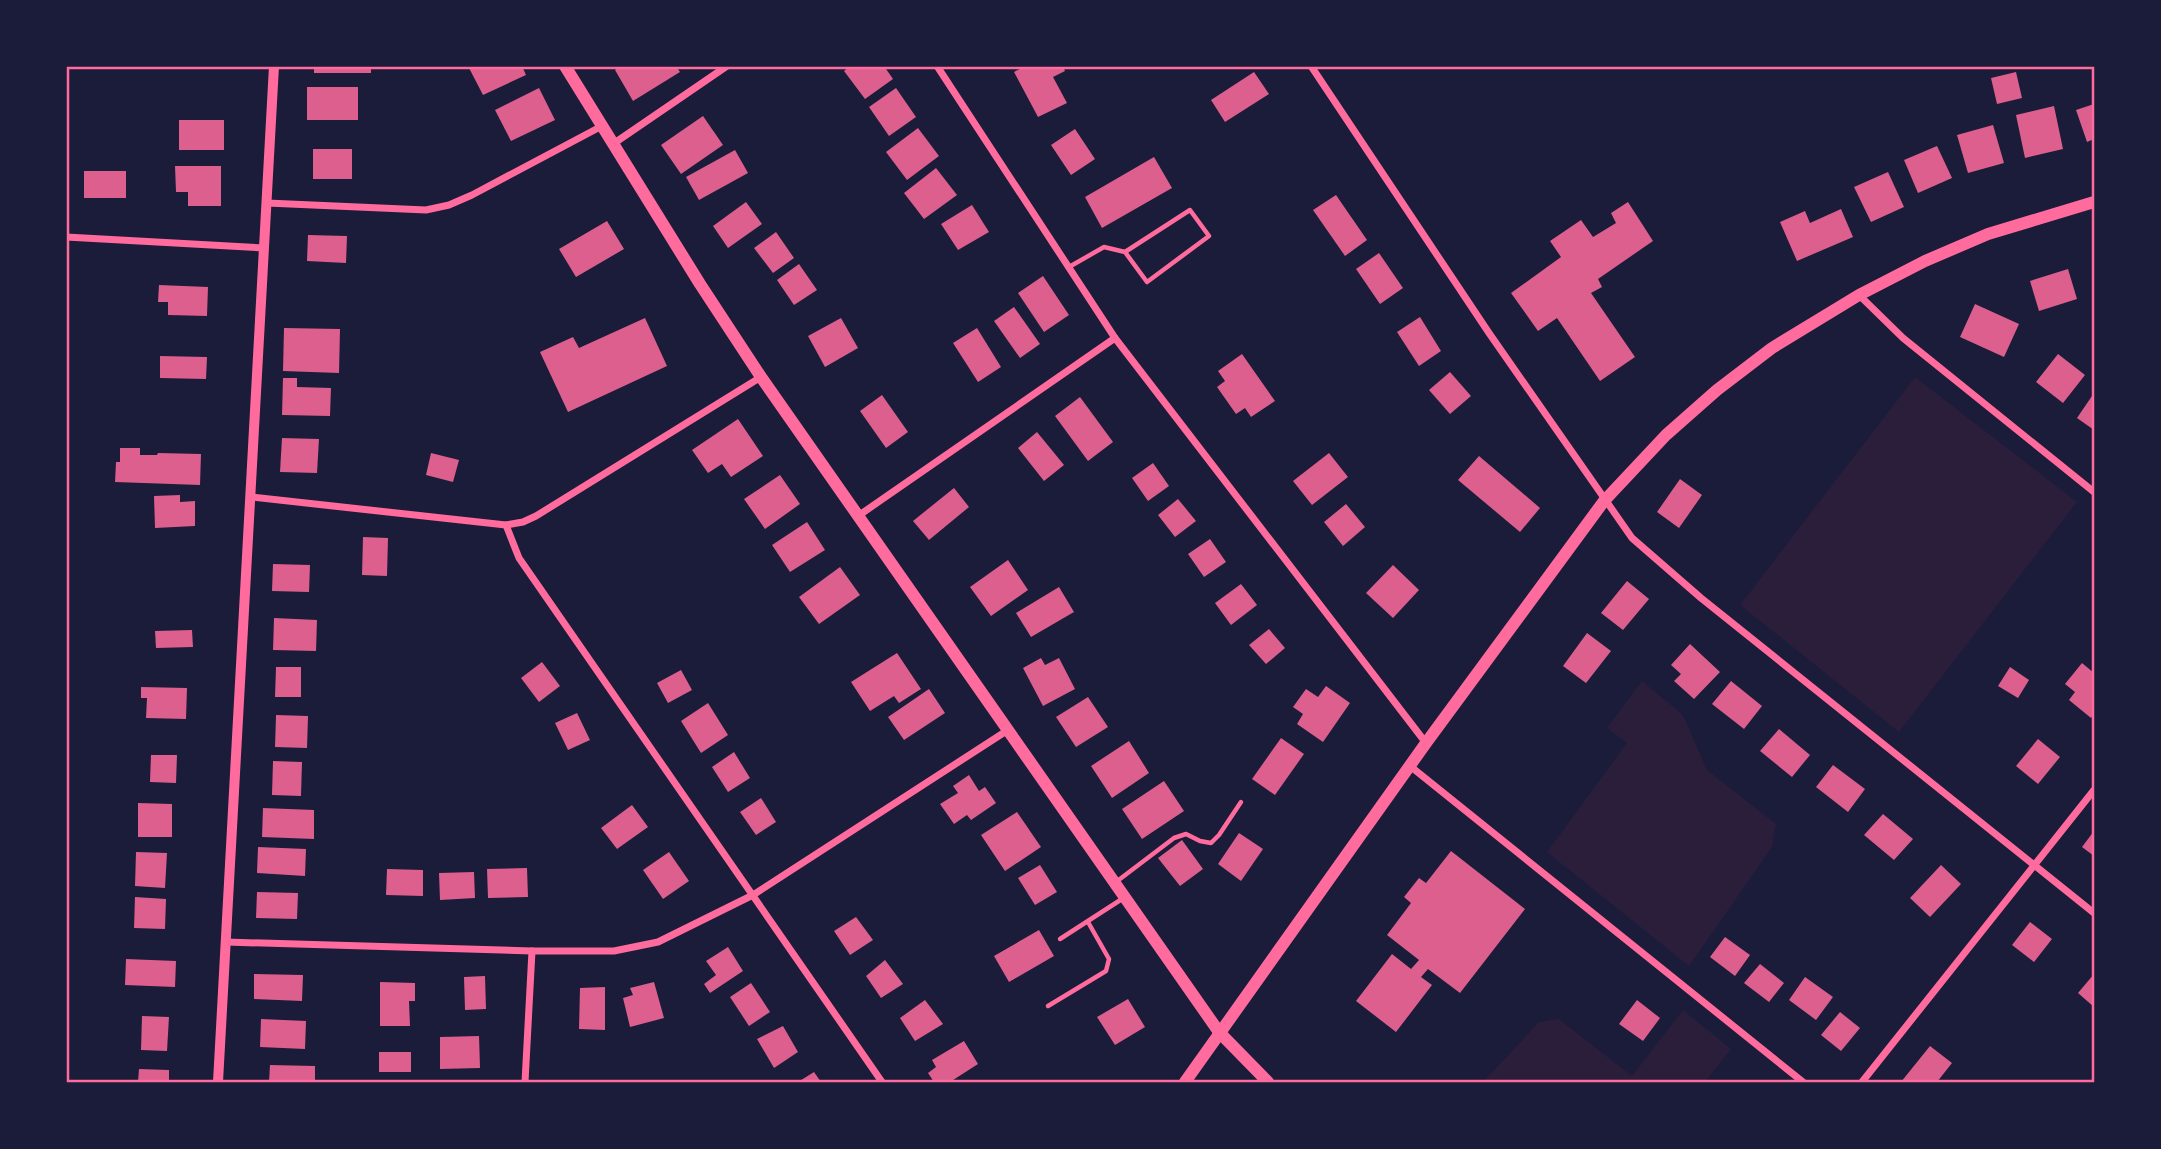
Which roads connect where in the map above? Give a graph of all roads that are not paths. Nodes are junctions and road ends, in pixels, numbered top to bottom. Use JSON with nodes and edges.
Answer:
{"nodes":[{"id":1,"x":274,"y":66,"type":"edge"},
{"id":2,"x":565,"y":66,"type":"edge"},
{"id":3,"x":727,"y":66,"type":"edge"},
{"id":4,"x":937,"y":66,"type":"edge"},
{"id":5,"x":1311,"y":66,"type":"edge"},
{"id":6,"x":602,"y":127,"type":"junction"},
{"id":7,"x":613,"y":144,"type":"junction"},
{"id":8,"x":2095,"y":202,"type":"edge"},
{"id":9,"x":267,"y":203,"type":"junction"},
{"id":10,"x":66,"y":237,"type":"edge"},
{"id":11,"x":264,"y":247,"type":"junction"},
{"id":12,"x":1125,"y":252,"type":"junction"},
{"id":13,"x":1068,"y":267,"type":"junction"},
{"id":14,"x":1859,"y":295,"type":"junction"},
{"id":15,"x":1115,"y":338,"type":"junction"},
{"id":16,"x":761,"y":377,"type":"junction"},
{"id":17,"x":2095,"y":492,"type":"edge"},
{"id":18,"x":251,"y":497,"type":"junction"},
{"id":19,"x":1604,"y":501,"type":"junction"},
{"id":20,"x":858,"y":516,"type":"junction"},
{"id":21,"x":506,"y":525,"type":"junction"},
{"id":22,"x":1008,"y":730,"type":"junction"},
{"id":23,"x":1426,"y":743,"type":"junction"},
{"id":24,"x":1410,"y":766,"type":"junction"},
{"id":25,"x":2095,"y":790,"type":"edge"},
{"id":26,"x":1241,"y":802,"type":"dead end"},
{"id":27,"x":2035,"y":867,"type":"junction"},
{"id":28,"x":1115,"y":882,"type":"junction"},
{"id":29,"x":753,"y":895,"type":"junction"},
{"id":30,"x":1126,"y":896,"type":"junction"},
{"id":31,"x":2095,"y":913,"type":"edge"},
{"id":32,"x":1088,"y":922,"type":"junction"},
{"id":33,"x":1060,"y":939,"type":"dead end"},
{"id":34,"x":226,"y":942,"type":"junction"},
{"id":35,"x":532,"y":951,"type":"junction"},
{"id":36,"x":1048,"y":1006,"type":"dead end"},
{"id":37,"x":1219,"y":1032,"type":"junction"},
{"id":38,"x":218,"y":1083,"type":"edge"},
{"id":39,"x":525,"y":1083,"type":"edge"},
{"id":40,"x":882,"y":1083,"type":"edge"},
{"id":41,"x":1185,"y":1083,"type":"edge"},
{"id":42,"x":1268,"y":1083,"type":"edge"},
{"id":43,"x":1804,"y":1083,"type":"edge"},
{"id":44,"x":1862,"y":1083,"type":"edge"}],
"edges":[{"from":1,"to":9,"type":"street"},
{"from":2,"to":6,"type":"main road"},
{"from":3,"to":7,"type":"street"},
{"from":4,"to":13,"type":"street"},
{"from":5,"to":19,"type":"street"},
{"from":6,"to":7,"type":"main road"},
{"from":6,"to":9,"type":"street"},
{"from":7,"to":16,"type":"main road"},
{"from":8,"to":14,"type":"main road"},
{"from":9,"to":11,"type":"street"},
{"from":10,"to":11,"type":"street"},
{"from":11,"to":18,"type":"street"},
{"from":12,"to":12,"type":"lane"},
{"from":12,"to":13,"type":"lane"},
{"from":13,"to":15,"type":"street"},
{"from":14,"to":17,"type":"street"},
{"from":14,"to":19,"type":"main road"},
{"from":15,"to":20,"type":"street"},
{"from":15,"to":23,"type":"street"},
{"from":16,"to":20,"type":"main road"},
{"from":16,"to":21,"type":"street"},
{"from":18,"to":21,"type":"street"},
{"from":18,"to":34,"type":"street"},
{"from":19,"to":23,"type":"main road"},
{"from":19,"to":27,"type":"street"},
{"from":20,"to":22,"type":"main road"},
{"from":21,"to":29,"type":"street"},
{"from":22,"to":28,"type":"main road"},
{"from":22,"to":29,"type":"street"},
{"from":23,"to":24,"type":"main road"},
{"from":24,"to":37,"type":"main road"},
{"from":24,"to":43,"type":"street"},
{"from":25,"to":27,"type":"street"},
{"from":26,"to":28,"type":"lane"},
{"from":27,"to":31,"type":"street"},
{"from":27,"to":44,"type":"street"},
{"from":28,"to":30,"type":"main road"},
{"from":29,"to":35,"type":"street"},
{"from":29,"to":40,"type":"street"},
{"from":30,"to":32,"type":"lane"},
{"from":30,"to":37,"type":"main road"},
{"from":32,"to":33,"type":"lane"},
{"from":32,"to":36,"type":"lane"},
{"from":34,"to":35,"type":"street"},
{"from":34,"to":38,"type":"street"},
{"from":35,"to":39,"type":"street"},
{"from":37,"to":41,"type":"main road"},
{"from":37,"to":42,"type":"main road"}]}
